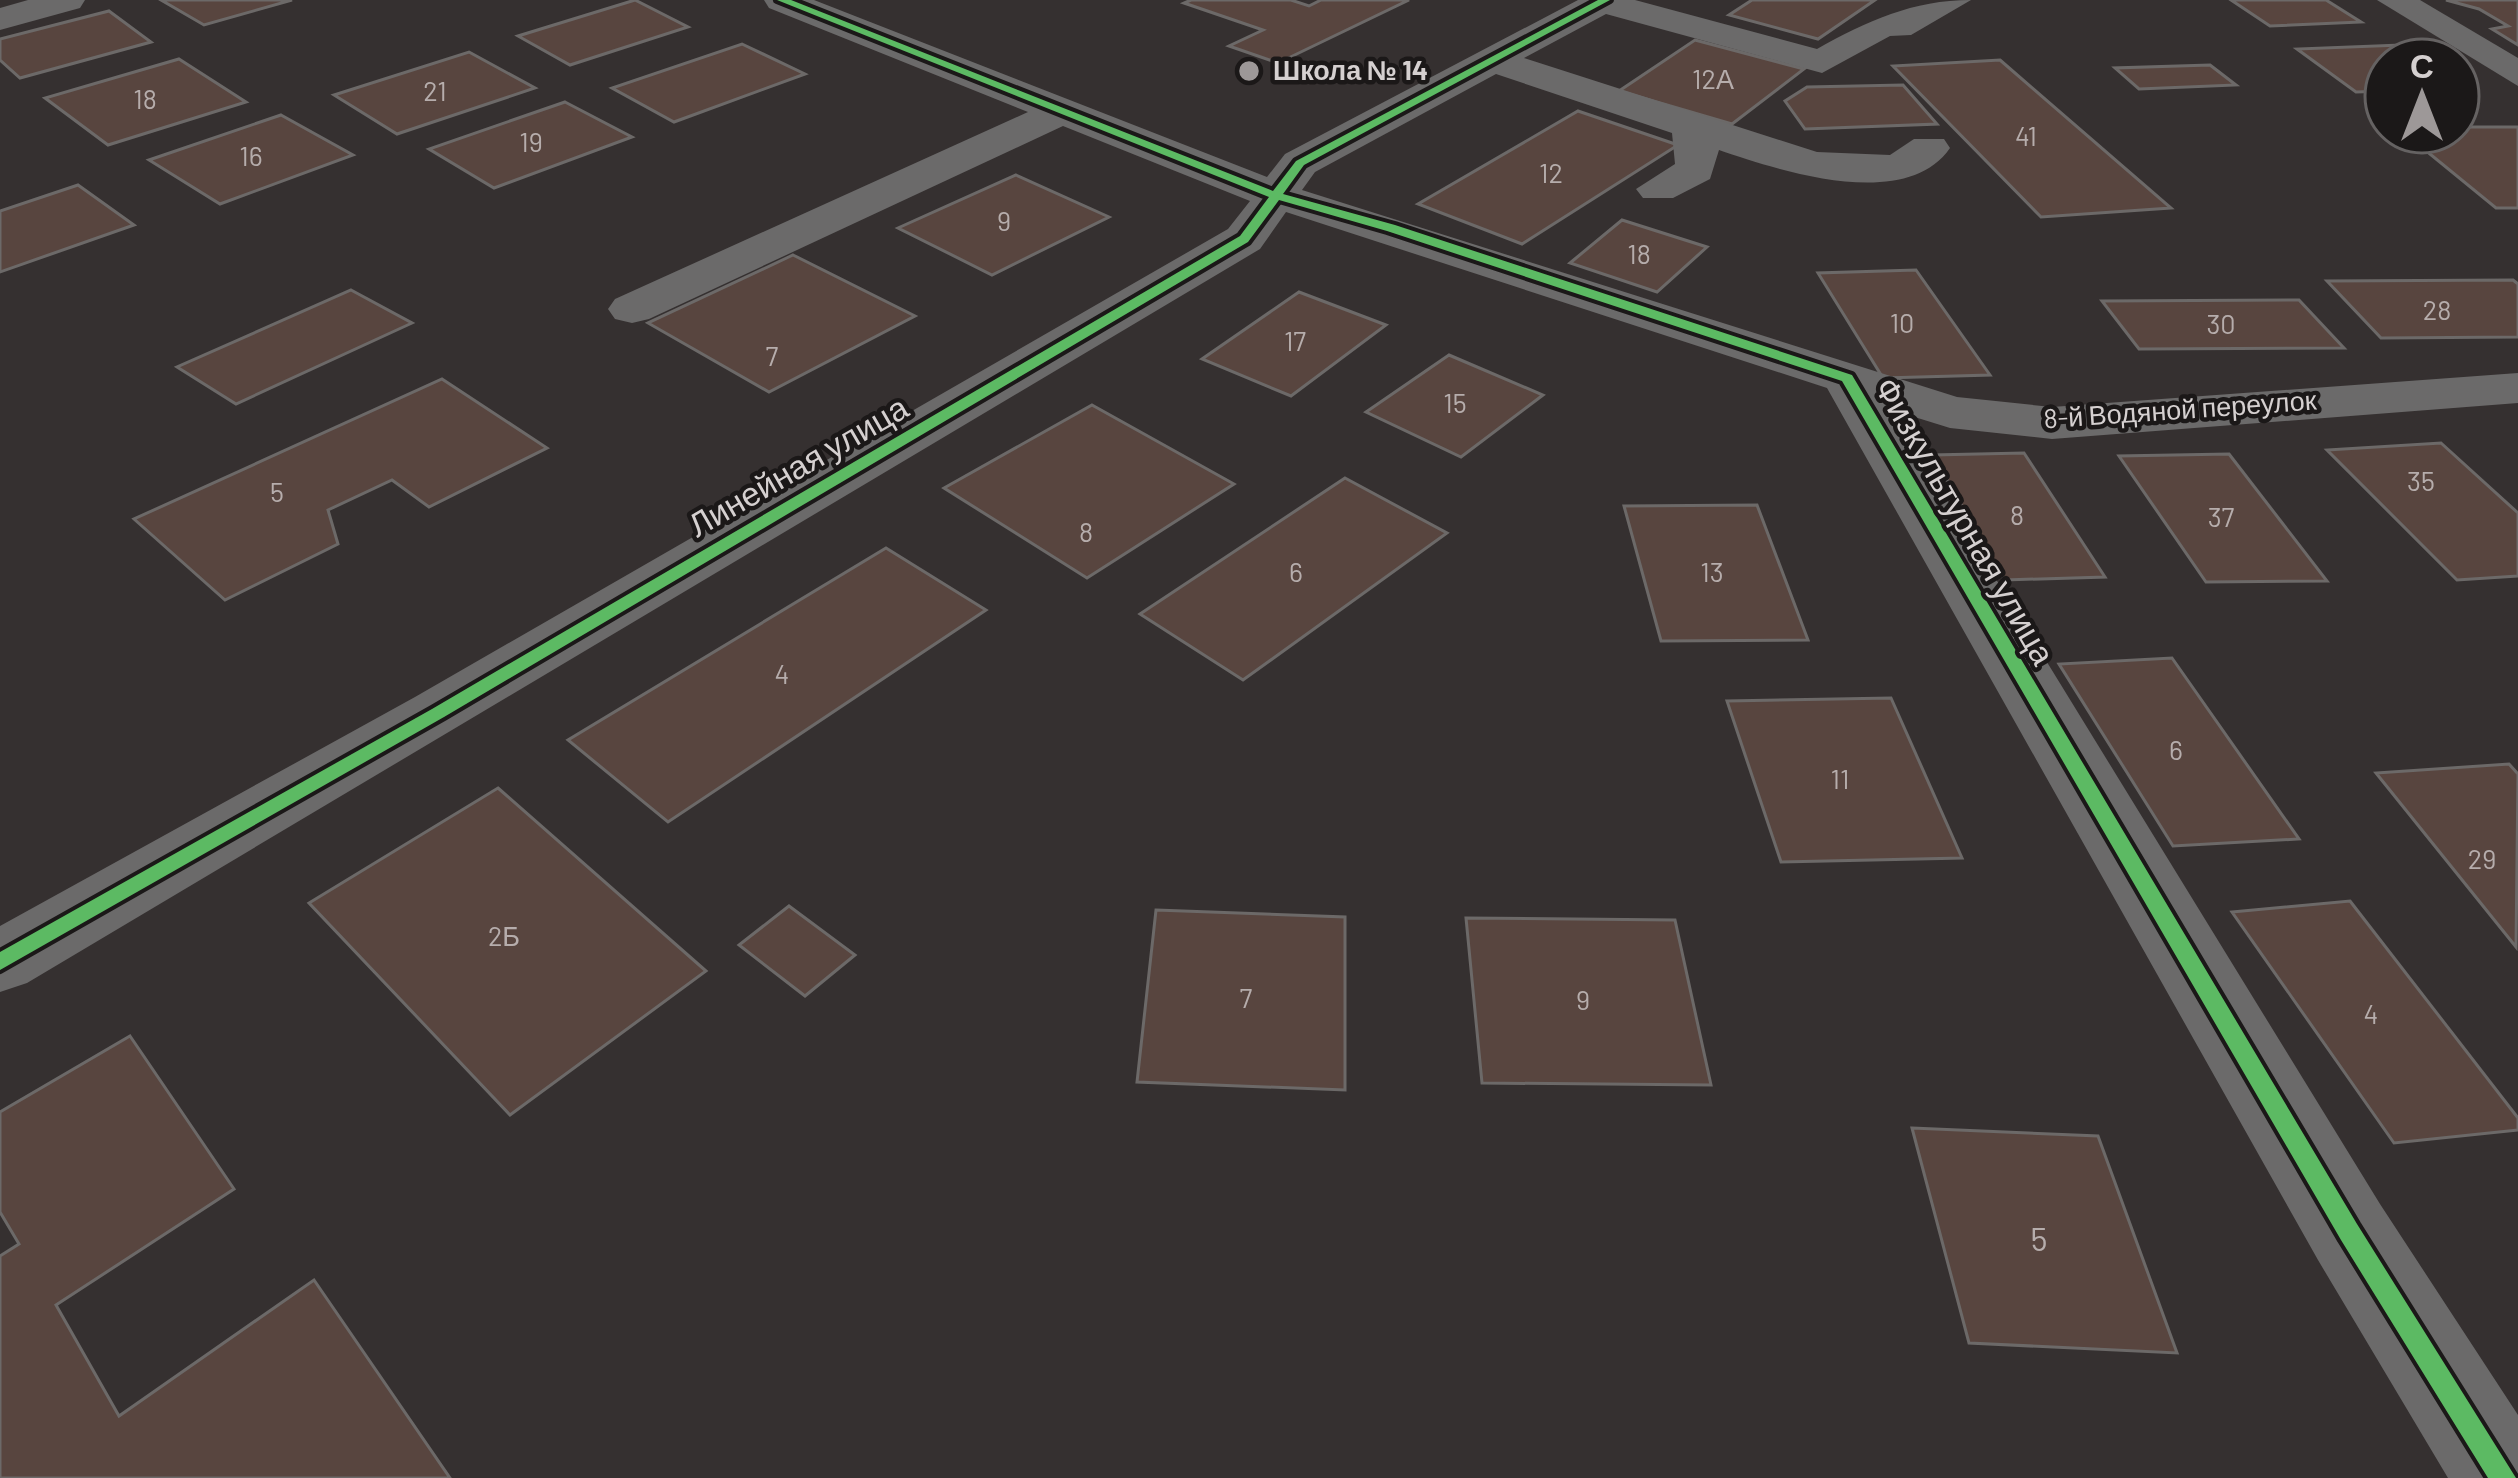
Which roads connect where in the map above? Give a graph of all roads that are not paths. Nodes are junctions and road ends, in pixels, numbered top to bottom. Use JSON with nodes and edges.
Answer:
{"nodes":[{"id":1,"x":67,"y":0,"type":"edge"},
{"id":2,"x":782,"y":0,"type":"edge"},
{"id":3,"x":1952,"y":0,"type":"edge"},
{"id":4,"x":2395,"y":0,"type":"edge"},
{"id":5,"x":1603,"y":1,"type":"edge"},
{"id":6,"x":0,"y":19,"type":"edge"},
{"id":7,"x":1492,"y":60,"type":"junction"},
{"id":8,"x":2518,"y":74,"type":"edge"},
{"id":9,"x":1063,"y":111,"type":"junction"},
{"id":10,"x":1689,"y":125,"type":"junction"},
{"id":11,"x":1929,"y":148,"type":"dead end"},
{"id":12,"x":1658,"y":189,"type":"dead end"},
{"id":13,"x":1276,"y":196,"type":"junction"},
{"id":14,"x":632,"y":309,"type":"dead end"},
{"id":15,"x":1847,"y":378,"type":"junction"},
{"id":16,"x":2518,"y":388,"type":"edge"},
{"id":17,"x":2463,"y":390,"type":"junction"},
{"id":18,"x":2518,"y":437,"type":"edge"},
{"id":19,"x":0,"y":962,"type":"edge"},
{"id":20,"x":2503,"y":1478,"type":"edge"}],
"edges":[{"from":1,"to":6,"type":"street"},
{"from":2,"to":9,"type":"street","name":"Физкультурная улица"},
{"from":3,"to":5,"type":"street"},
{"from":4,"to":8,"type":"street"},
{"from":5,"to":7,"type":"street","name":"Линейная улица"},
{"from":7,"to":10,"type":"street"},
{"from":7,"to":13,"type":"street","name":"Линейная улица"},
{"from":9,"to":13,"type":"street","name":"Физкультурная улица"},
{"from":9,"to":14,"type":"street"},
{"from":10,"to":11,"type":"street"},
{"from":10,"to":12,"type":"street"},
{"from":13,"to":15,"type":"street","name":"Физкультурная улица"},
{"from":13,"to":19,"type":"street","name":"Линейная улица"},
{"from":15,"to":17,"type":"street","name":"8-й Водяной переулок"},
{"from":15,"to":20,"type":"street","name":"Физкультурная улица"},
{"from":16,"to":17,"type":"street","name":"8-й Водяной переулок"},
{"from":17,"to":18,"type":"street"}]}
